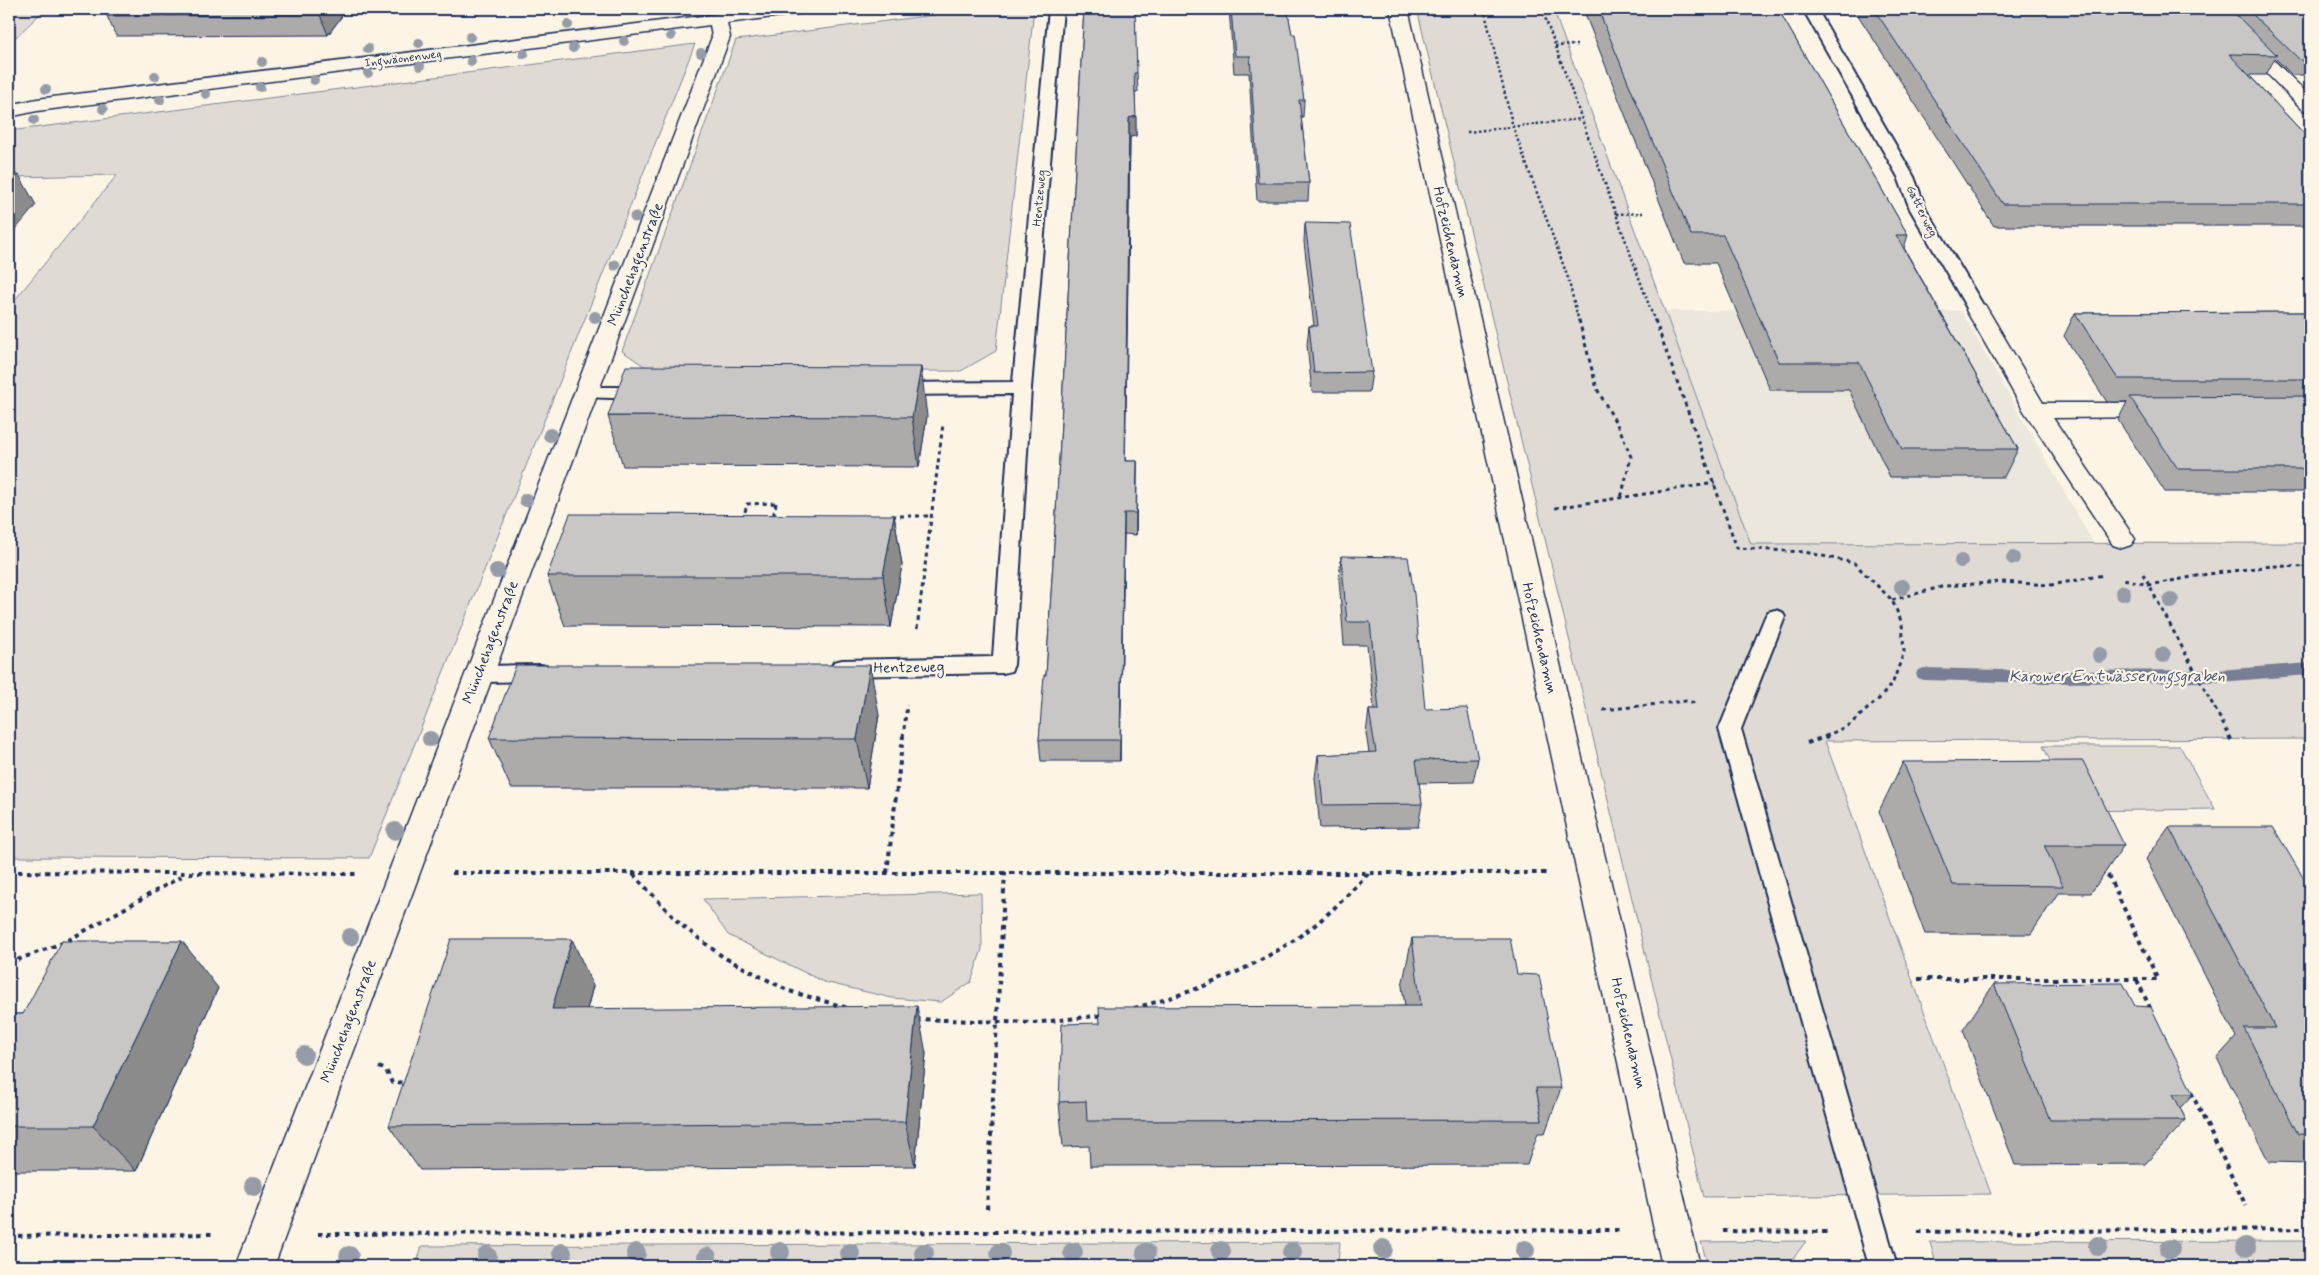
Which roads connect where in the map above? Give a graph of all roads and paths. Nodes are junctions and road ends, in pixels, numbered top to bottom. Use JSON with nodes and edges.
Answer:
{"nodes":[{"id":1,"x":797,"y":9,"type":"edge"},
{"id":2,"x":1056,"y":9,"type":"edge"},
{"id":3,"x":1399,"y":9,"type":"edge"},
{"id":4,"x":1484,"y":9,"type":"edge"},
{"id":5,"x":1542,"y":9,"type":"edge"},
{"id":6,"x":1810,"y":9,"type":"edge"},
{"id":7,"x":2212,"y":9,"type":"edge"},
{"id":8,"x":717,"y":19,"type":"junction"},
{"id":9,"x":1577,"y":45,"type":"dead end"},
{"id":10,"x":1555,"y":46,"type":"junction"},
{"id":11,"x":2310,"y":106,"type":"edge"},
{"id":12,"x":9,"y":111,"type":"edge"},
{"id":13,"x":1582,"y":120,"type":"junction"},
{"id":14,"x":1513,"y":127,"type":"junction"},
{"id":15,"x":1427,"y":136,"type":"junction"},
{"id":16,"x":1643,"y":213,"type":"dead end"},
{"id":17,"x":1616,"y":214,"type":"junction"},
{"id":18,"x":1977,"y":310,"type":"joint"},
{"id":19,"x":1022,"y":388,"type":"junction"},
{"id":20,"x":879,"y":389,"type":"edge"},
{"id":21,"x":664,"y":392,"type":"edge"},
{"id":22,"x":585,"y":394,"type":"junction"},
{"id":23,"x":2183,"y":410,"type":"edge"},
{"id":24,"x":2036,"y":411,"type":"junction"},
{"id":25,"x":1715,"y":483,"type":"junction"},
{"id":26,"x":1621,"y":498,"type":"junction"},
{"id":27,"x":735,"y":515,"type":"edge"},
{"id":28,"x":744,"y":515,"type":"junction"},
{"id":29,"x":1512,"y":515,"type":"junction"},
{"id":30,"x":773,"y":516,"type":"junction"},
{"id":31,"x":782,"y":516,"type":"edge"},
{"id":32,"x":891,"y":516,"type":"edge"},
{"id":33,"x":931,"y":516,"type":"dead end"},
{"id":34,"x":2122,"y":539,"type":"dead end"},
{"id":35,"x":2310,"y":567,"type":"edge"},
{"id":36,"x":2106,"y":575,"type":"dead end"},
{"id":37,"x":2123,"y":579,"type":"dead end"},
{"id":38,"x":2149,"y":585,"type":"junction"},
{"id":39,"x":1892,"y":600,"type":"junction"},
{"id":40,"x":1775,"y":617,"type":"dead end"},
{"id":41,"x":823,"y":668,"type":"edge"},
{"id":42,"x":557,"y":673,"type":"edge"},
{"id":43,"x":478,"y":674,"type":"junction"},
{"id":44,"x":1737,"y":708,"type":"junction"},
{"id":45,"x":1558,"y":715,"type":"junction"},
{"id":46,"x":1807,"y":743,"type":"dead end"},
{"id":47,"x":2233,"y":743,"type":"dead end"},
{"id":48,"x":2104,"y":867,"type":"edge"},
{"id":49,"x":9,"y":872,"type":"edge"},
{"id":50,"x":1005,"y":872,"type":"junction"},
{"id":51,"x":1370,"y":872,"type":"junction"},
{"id":52,"x":404,"y":873,"type":"junction"},
{"id":53,"x":1593,"y":873,"type":"junction"},
{"id":54,"x":186,"y":874,"type":"junction"},
{"id":55,"x":632,"y":874,"type":"junction"},
{"id":56,"x":9,"y":963,"type":"edge"},
{"id":57,"x":1918,"y":980,"type":"dead end"},
{"id":58,"x":2137,"y":980,"type":"junction"},
{"id":59,"x":1132,"y":1008,"type":"edge"},
{"id":60,"x":851,"y":1009,"type":"edge"},
{"id":61,"x":1106,"y":1014,"type":"edge"},
{"id":62,"x":2154,"y":1015,"type":"edge"},
{"id":63,"x":908,"y":1018,"type":"edge"},
{"id":64,"x":996,"y":1025,"type":"junction"},
{"id":65,"x":332,"y":1062,"type":"junction"},
{"id":66,"x":409,"y":1081,"type":"edge"},
{"id":67,"x":2187,"y":1084,"type":"edge"},
{"id":68,"x":2246,"y":1206,"type":"dead end"},
{"id":69,"x":987,"y":1209,"type":"dead end"},
{"id":70,"x":2310,"y":1229,"type":"edge"},
{"id":71,"x":1674,"y":1230,"type":"junction"},
{"id":72,"x":1873,"y":1232,"type":"junction"},
{"id":73,"x":267,"y":1234,"type":"junction"},
{"id":74,"x":9,"y":1236,"type":"edge"},
{"id":75,"x":255,"y":1266,"type":"edge"},
{"id":76,"x":1681,"y":1266,"type":"edge"},
{"id":77,"x":1883,"y":1266,"type":"edge"}],
"edges":[{"from":1,"to":8,"type":"street","name":"Ingwäonenweg"},
{"from":2,"to":19,"type":"lane","name":"Hentzeweg"},
{"from":3,"to":15,"type":"street","name":"Hofzeichendamm"},
{"from":4,"to":14,"type":"path"},
{"from":5,"to":10,"type":"path"},
{"from":6,"to":18,"type":"lane","name":"Gatterweg"},
{"from":7,"to":11,"type":"street"},
{"from":8,"to":12,"type":"street","name":"Ingwäonenweg"},
{"from":8,"to":22,"type":"street","name":"Münchehagenstraße"},
{"from":9,"to":10,"type":"path"},
{"from":10,"to":13,"type":"path"},
{"from":13,"to":14,"type":"path"},
{"from":13,"to":17,"type":"path"},
{"from":14,"to":15,"type":"path"},
{"from":14,"to":26,"type":"path"},
{"from":15,"to":29,"type":"street","name":"Hofzeichendamm"},
{"from":16,"to":17,"type":"path"},
{"from":17,"to":25,"type":"path"},
{"from":18,"to":24,"type":"street","name":"Gatterweg"},
{"from":19,"to":20,"type":"lane"},
{"from":19,"to":41,"type":"lane","name":"Hentzeweg"},
{"from":21,"to":22,"type":"lane"},
{"from":22,"to":43,"type":"street","name":"Münchehagenstraße"},
{"from":23,"to":24,"type":"street"},
{"from":24,"to":34,"type":"street","name":"Gatterweg"},
{"from":25,"to":26,"type":"path"},
{"from":25,"to":39,"type":"path"},
{"from":26,"to":29,"type":"path"},
{"from":27,"to":28,"type":"path"},
{"from":28,"to":30,"type":"path"},
{"from":28,"to":30,"type":"path"},
{"from":29,"to":45,"type":"street","name":"Hofzeichendamm"},
{"from":30,"to":31,"type":"path"},
{"from":32,"to":33,"type":"path"},
{"from":35,"to":38,"type":"path"},
{"from":36,"to":39,"type":"path"},
{"from":37,"to":38,"type":"path"},
{"from":38,"to":47,"type":"path"},
{"from":39,"to":46,"type":"path"},
{"from":40,"to":44,"type":"lane"},
{"from":42,"to":43,"type":"lane"},
{"from":43,"to":52,"type":"street","name":"Münchehagenstraße"},
{"from":44,"to":45,"type":"path"},
{"from":44,"to":72,"type":"lane"},
{"from":45,"to":53,"type":"street","name":"Hofzeichendamm"},
{"from":48,"to":58,"type":"path"},
{"from":49,"to":54,"type":"path"},
{"from":50,"to":51,"type":"path"},
{"from":50,"to":55,"type":"path"},
{"from":50,"to":64,"type":"path"},
{"from":51,"to":53,"type":"path"},
{"from":51,"to":59,"type":"path"},
{"from":52,"to":54,"type":"path"},
{"from":52,"to":55,"type":"path"},
{"from":52,"to":65,"type":"street","name":"Münchehagenstraße"},
{"from":53,"to":71,"type":"street","name":"Hofzeichendamm"},
{"from":54,"to":56,"type":"path"},
{"from":55,"to":60,"type":"path"},
{"from":57,"to":58,"type":"path"},
{"from":58,"to":62,"type":"path"},
{"from":61,"to":64,"type":"path"},
{"from":63,"to":64,"type":"path"},
{"from":64,"to":69,"type":"path"},
{"from":65,"to":66,"type":"path"},
{"from":65,"to":73,"type":"street","name":"Münchehagenstraße"},
{"from":67,"to":68,"type":"path"},
{"from":70,"to":72,"type":"path"},
{"from":71,"to":72,"type":"path"},
{"from":71,"to":73,"type":"path"},
{"from":71,"to":76,"type":"street","name":"Hofzeichendamm"},
{"from":72,"to":77,"type":"lane"},
{"from":73,"to":74,"type":"path"},
{"from":73,"to":75,"type":"street","name":"Münchehagenstraße"}]}
